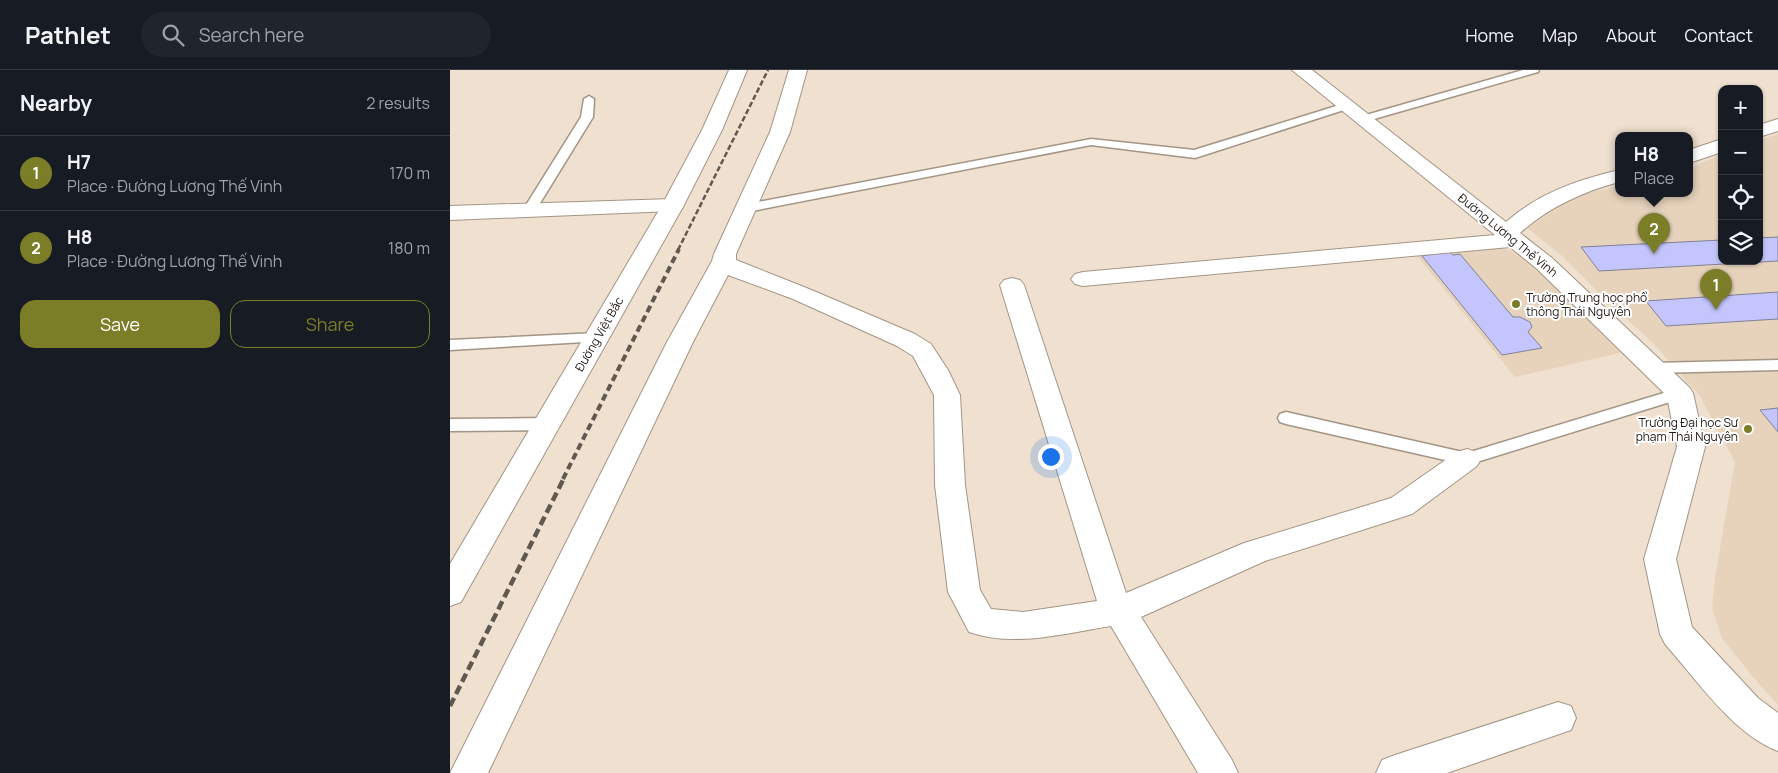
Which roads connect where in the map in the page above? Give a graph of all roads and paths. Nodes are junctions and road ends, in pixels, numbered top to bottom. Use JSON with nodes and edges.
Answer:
{"nodes":[{"id":1,"x":738,"y":70,"type":"edge"},
{"id":2,"x":798,"y":70,"type":"edge"},
{"id":3,"x":1301,"y":70,"type":"edge"},
{"id":4,"x":1534,"y":70,"type":"edge"},
{"id":5,"x":589,"y":99,"type":"dead end"},
{"id":6,"x":1354,"y":112,"type":"junction"},
{"id":7,"x":1778,"y":125,"type":"edge"},
{"id":8,"x":1762,"y":130,"type":"edge"},
{"id":9,"x":1718,"y":146,"type":"edge"},
{"id":10,"x":1693,"y":156,"type":"edge"},
{"id":11,"x":1615,"y":177,"type":"edge"},
{"id":12,"x":673,"y":205,"type":"junction"},
{"id":13,"x":747,"y":208,"type":"junction"},
{"id":14,"x":528,"y":210,"type":"junction"},
{"id":15,"x":450,"y":213,"type":"edge"},
{"id":16,"x":1512,"y":236,"type":"junction"},
{"id":17,"x":724,"y":261,"type":"junction"},
{"id":18,"x":1083,"y":279,"type":"dead end"},
{"id":19,"x":1012,"y":285,"type":"dead end"},
{"id":20,"x":597,"y":338,"type":"junction"},
{"id":21,"x":450,"y":345,"type":"edge"},
{"id":22,"x":1778,"y":365,"type":"edge"},
{"id":23,"x":1653,"y":368,"type":"junction"},
{"id":24,"x":1680,"y":393,"type":"junction"},
{"id":25,"x":1286,"y":418,"type":"dead end"},
{"id":26,"x":547,"y":424,"type":"junction"},
{"id":27,"x":450,"y":425,"type":"edge"},
{"id":28,"x":1467,"y":459,"type":"junction"},
{"id":29,"x":450,"y":593,"type":"edge"},
{"id":30,"x":1120,"y":611,"type":"junction"},
{"id":31,"x":1558,"y":718,"type":"dead end"},
{"id":32,"x":1778,"y":734,"type":"edge"},
{"id":33,"x":469,"y":773,"type":"edge"},
{"id":34,"x":1219,"y":773,"type":"edge"},
{"id":35,"x":1395,"y":773,"type":"edge"}],
"edges":[{"from":1,"to":12,"type":"street","name":"Đường Việt Bắc"},
{"from":2,"to":13,"type":"street"},
{"from":3,"to":6,"type":"street","name":"Đường Lương Thế Vinh"},
{"from":4,"to":6,"type":"lane"},
{"from":5,"to":14,"type":"lane"},
{"from":6,"to":13,"type":"lane"},
{"from":6,"to":16,"type":"street","name":"Đường Lương Thế Vinh"},
{"from":7,"to":8,"type":"street"},
{"from":9,"to":10,"type":"street"},
{"from":11,"to":16,"type":"street"},
{"from":12,"to":14,"type":"street"},
{"from":12,"to":20,"type":"street","name":"Đường Việt Bắc"},
{"from":13,"to":17,"type":"street"},
{"from":14,"to":15,"type":"street"},
{"from":16,"to":18,"type":"street"},
{"from":16,"to":23,"type":"street","name":"Đường Lương Thế Vinh"},
{"from":17,"to":30,"type":"street"},
{"from":17,"to":33,"type":"street"},
{"from":19,"to":30,"type":"street"},
{"from":20,"to":21,"type":"lane"},
{"from":20,"to":26,"type":"street","name":"Đường Việt Bắc"},
{"from":22,"to":23,"type":"lane"},
{"from":23,"to":24,"type":"street","name":"Đường Lương Thế Vinh"},
{"from":24,"to":28,"type":"lane"},
{"from":24,"to":32,"type":"street"},
{"from":25,"to":28,"type":"lane"},
{"from":26,"to":27,"type":"lane"},
{"from":26,"to":29,"type":"street","name":"Đường Việt Bắc"},
{"from":28,"to":30,"type":"street"},
{"from":30,"to":34,"type":"street"},
{"from":31,"to":35,"type":"street"}]}
